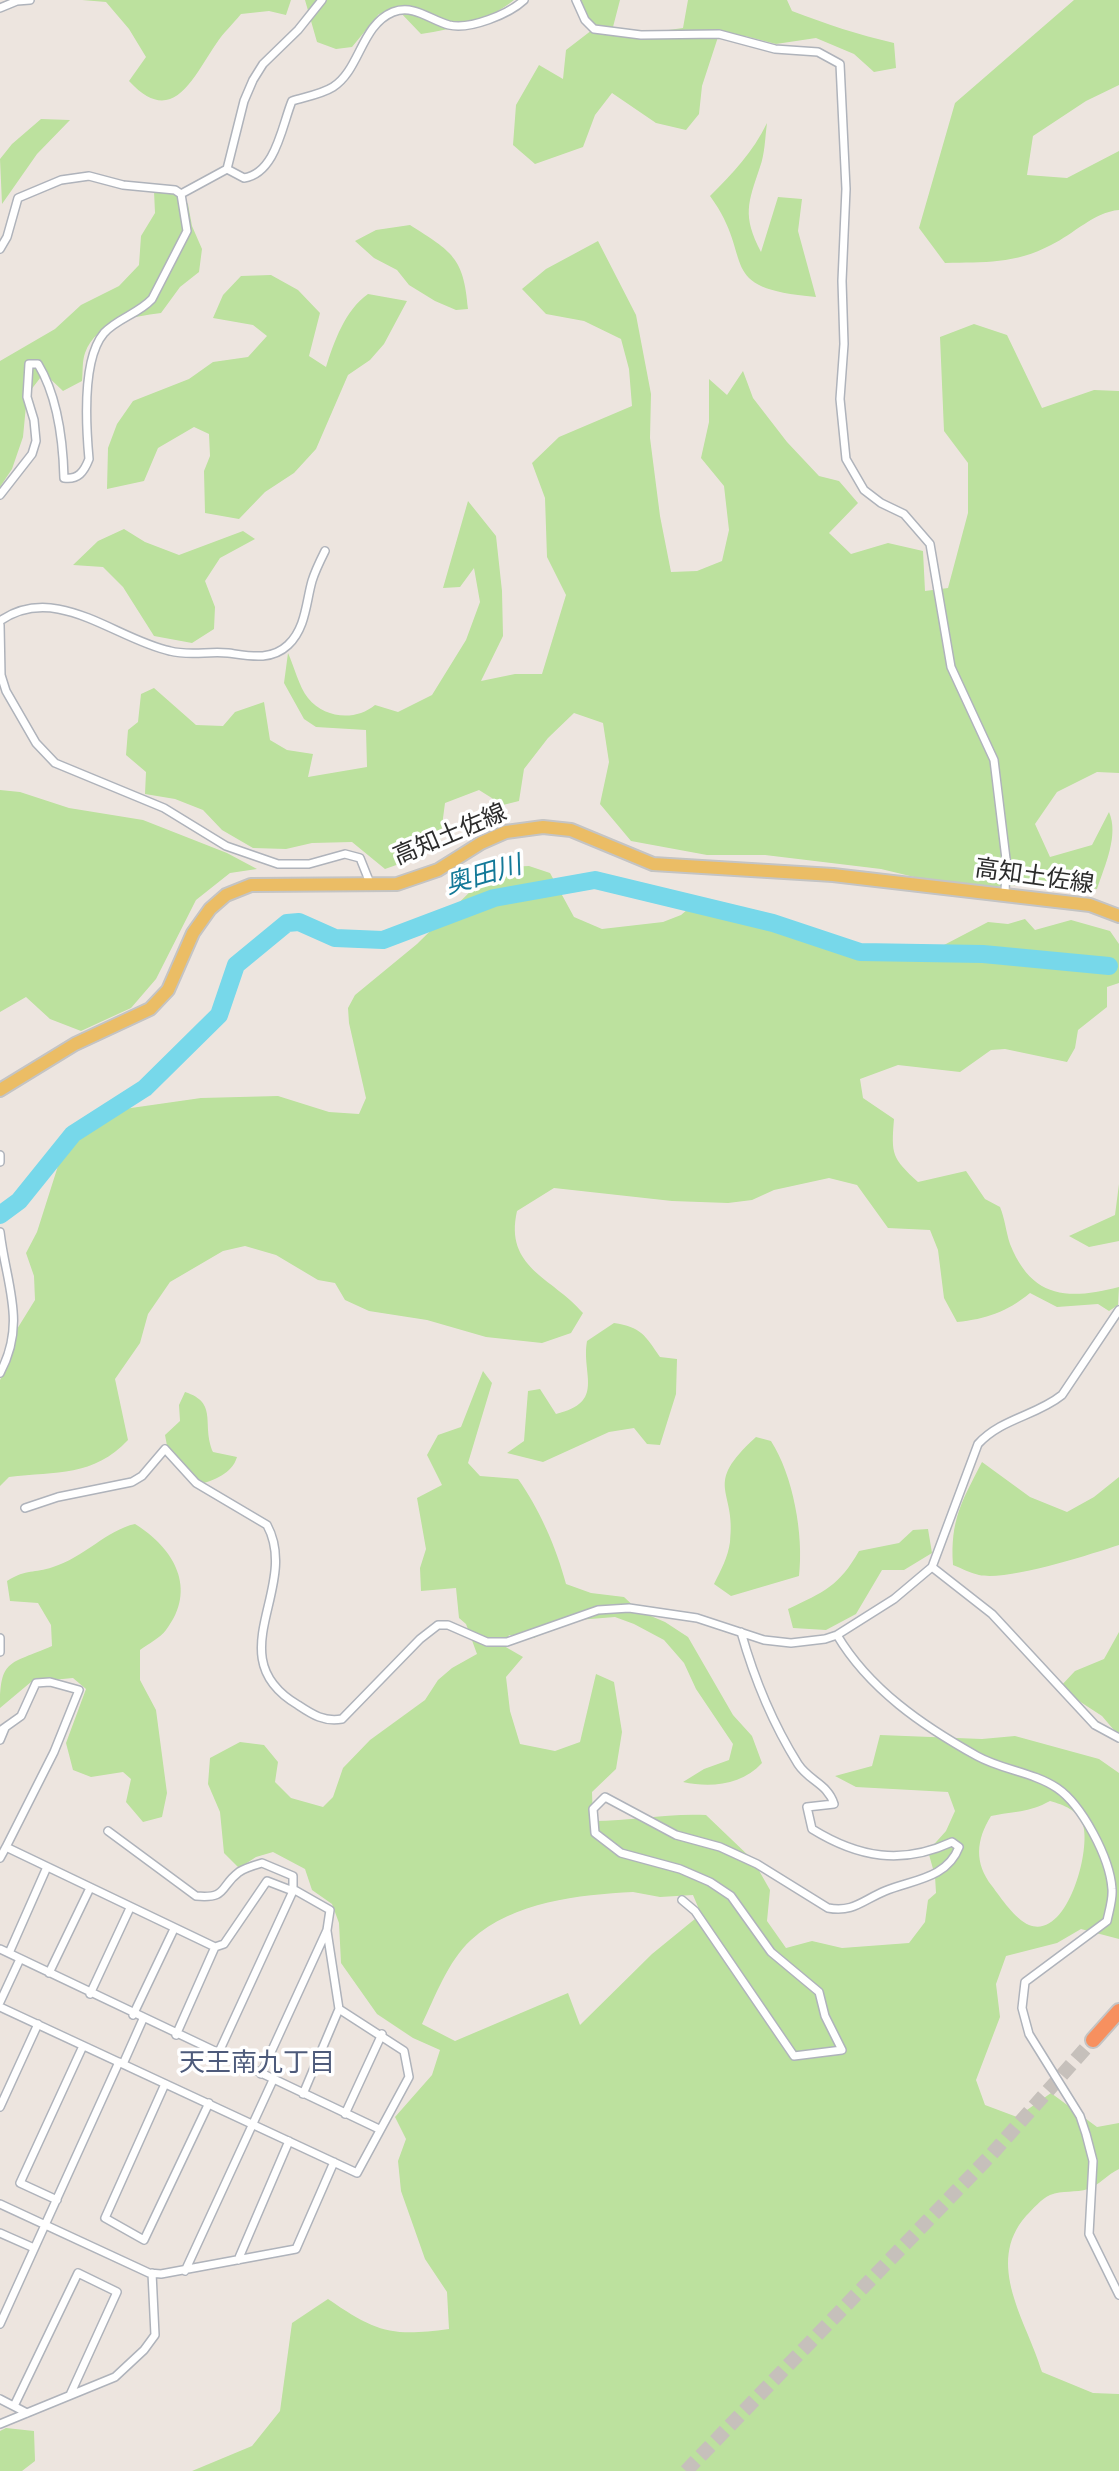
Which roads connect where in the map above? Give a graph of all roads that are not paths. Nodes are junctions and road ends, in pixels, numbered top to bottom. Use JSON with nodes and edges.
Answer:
{"nodes":[{"id":1,"x":30,"y":0,"type":"edge"},
{"id":2,"x":322,"y":0,"type":"edge"},
{"id":3,"x":524,"y":0,"type":"edge"},
{"id":4,"x":576,"y":0,"type":"edge"},
{"id":5,"x":0,"y":8,"type":"edge"},
{"id":6,"x":227,"y":169,"type":"junction"},
{"id":7,"x":181,"y":194,"type":"junction"},
{"id":8,"x":0,"y":248,"type":"edge"},
{"id":9,"x":0,"y":495,"type":"edge"},
{"id":10,"x":325,"y":551,"type":"dead end"},
{"id":11,"x":0,"y":623,"type":"edge"},
{"id":12,"x":370,"y":883,"type":"junction"},
{"id":13,"x":1005,"y":895,"type":"junction"},
{"id":14,"x":1119,"y":916,"type":"edge"},
{"id":15,"x":0,"y":1090,"type":"edge"},
{"id":16,"x":0,"y":1155,"type":"edge"},
{"id":17,"x":0,"y":1162,"type":"edge"},
{"id":18,"x":0,"y":1232,"type":"edge"},
{"id":19,"x":1119,"y":1310,"type":"edge"},
{"id":20,"x":0,"y":1373,"type":"edge"},
{"id":21,"x":26,"y":1508,"type":"dead end"},
{"id":22,"x":932,"y":1567,"type":"junction"},
{"id":23,"x":741,"y":1632,"type":"junction"},
{"id":24,"x":837,"y":1635,"type":"junction"},
{"id":25,"x":0,"y":1638,"type":"edge"},
{"id":26,"x":0,"y":1652,"type":"edge"},
{"id":27,"x":3,"y":1729,"type":"edge"},
{"id":28,"x":1119,"y":1738,"type":"edge"},
{"id":29,"x":0,"y":1740,"type":"edge"},
{"id":30,"x":108,"y":1830,"type":"dead end"},
{"id":31,"x":6,"y":1847,"type":"junction"},
{"id":32,"x":0,"y":1858,"type":"edge"},
{"id":33,"x":47,"y":1867,"type":"junction"},
{"id":34,"x":90,"y":1888,"type":"junction"},
{"id":35,"x":293,"y":1890,"type":"junction"},
{"id":36,"x":682,"y":1900,"type":"dead end"},
{"id":37,"x":130,"y":1908,"type":"junction"},
{"id":38,"x":174,"y":1929,"type":"junction"},
{"id":39,"x":327,"y":1930,"type":"junction"},
{"id":40,"x":215,"y":1947,"type":"junction"},
{"id":41,"x":0,"y":1949,"type":"edge"},
{"id":42,"x":9,"y":1954,"type":"junction"},
{"id":43,"x":20,"y":1959,"type":"junction"},
{"id":44,"x":49,"y":1973,"type":"junction"},
{"id":45,"x":90,"y":1994,"type":"junction"},
{"id":46,"x":1,"y":1999,"type":"edge"},
{"id":47,"x":339,"y":2009,"type":"junction"},
{"id":48,"x":1119,"y":2011,"type":"edge"},
{"id":49,"x":133,"y":2015,"type":"junction"},
{"id":50,"x":143,"y":2020,"type":"junction"},
{"id":51,"x":38,"y":2024,"type":"junction"},
{"id":52,"x":382,"y":2034,"type":"junction"},
{"id":53,"x":176,"y":2035,"type":"junction"},
{"id":54,"x":1093,"y":2040,"type":"tunnel mouth"},
{"id":55,"x":83,"y":2046,"type":"junction"},
{"id":56,"x":218,"y":2054,"type":"junction"},
{"id":57,"x":121,"y":2063,"type":"junction"},
{"id":58,"x":261,"y":2074,"type":"junction"},
{"id":59,"x":273,"y":2080,"type":"junction"},
{"id":60,"x":165,"y":2084,"type":"junction"},
{"id":61,"x":303,"y":2094,"type":"junction"},
{"id":62,"x":209,"y":2104,"type":"junction"},
{"id":63,"x":0,"y":2107,"type":"edge"},
{"id":64,"x":345,"y":2114,"type":"junction"},
{"id":65,"x":252,"y":2123,"type":"junction"},
{"id":66,"x":379,"y":2129,"type":"junction"},
{"id":67,"x":289,"y":2141,"type":"junction"},
{"id":68,"x":334,"y":2162,"type":"junction"},
{"id":69,"x":57,"y":2200,"type":"junction"},
{"id":70,"x":0,"y":2204,"type":"edge"},
{"id":71,"x":46,"y":2225,"type":"junction"},
{"id":72,"x":0,"y":2233,"type":"edge"},
{"id":73,"x":34,"y":2248,"type":"junction"},
{"id":74,"x":238,"y":2260,"type":"junction"},
{"id":75,"x":185,"y":2271,"type":"junction"},
{"id":76,"x":152,"y":2273,"type":"junction"},
{"id":77,"x":1119,"y":2295,"type":"edge"},
{"id":78,"x":0,"y":2324,"type":"edge"},
{"id":79,"x":70,"y":2395,"type":"junction"},
{"id":80,"x":0,"y":2399,"type":"edge"},
{"id":81,"x":14,"y":2406,"type":"junction"},
{"id":82,"x":27,"y":2413,"type":"junction"},
{"id":83,"x":0,"y":2424,"type":"edge"}],
"edges":[{"from":1,"to":5,"type":"street"},
{"from":2,"to":6,"type":"street"},
{"from":3,"to":6,"type":"street"},
{"from":4,"to":13,"type":"street"},
{"from":6,"to":7,"type":"street"},
{"from":7,"to":8,"type":"street"},
{"from":7,"to":9,"type":"street"},
{"from":10,"to":11,"type":"street"},
{"from":11,"to":12,"type":"street"},
{"from":12,"to":13,"type":"main road","name":"高知土佐線"},
{"from":12,"to":15,"type":"main road","name":"高知土佐線"},
{"from":13,"to":14,"type":"main road","name":"高知土佐線"},
{"from":16,"to":17,"type":"street"},
{"from":18,"to":20,"type":"street"},
{"from":19,"to":22,"type":"street"},
{"from":21,"to":23,"type":"street"},
{"from":22,"to":24,"type":"street"},
{"from":22,"to":28,"type":"street"},
{"from":23,"to":24,"type":"street"},
{"from":23,"to":36,"type":"street"},
{"from":24,"to":77,"type":"street"},
{"from":25,"to":26,"type":"street"},
{"from":27,"to":29,"type":"street"},
{"from":27,"to":31,"type":"street"},
{"from":30,"to":35,"type":"street"},
{"from":31,"to":32,"type":"street"},
{"from":31,"to":33,"type":"street"},
{"from":33,"to":34,"type":"street"},
{"from":33,"to":42,"type":"street"},
{"from":34,"to":37,"type":"street"},
{"from":34,"to":44,"type":"street"},
{"from":35,"to":39,"type":"street"},
{"from":35,"to":40,"type":"street"},
{"from":35,"to":56,"type":"street"},
{"from":37,"to":38,"type":"street"},
{"from":37,"to":45,"type":"street"},
{"from":38,"to":40,"type":"street"},
{"from":38,"to":49,"type":"street"},
{"from":39,"to":47,"type":"street"},
{"from":39,"to":58,"type":"street"},
{"from":40,"to":53,"type":"street"},
{"from":41,"to":42,"type":"street"},
{"from":42,"to":43,"type":"street"},
{"from":43,"to":44,"type":"street"},
{"from":43,"to":46,"type":"street"},
{"from":44,"to":45,"type":"street"},
{"from":45,"to":49,"type":"street"},
{"from":46,"to":51,"type":"street"},
{"from":47,"to":52,"type":"street"},
{"from":47,"to":61,"type":"street"},
{"from":48,"to":54,"type":"highway"},
{"from":49,"to":50,"type":"street"},
{"from":50,"to":53,"type":"street"},
{"from":50,"to":57,"type":"street"},
{"from":51,"to":55,"type":"street"},
{"from":51,"to":63,"type":"street"},
{"from":52,"to":64,"type":"street"},
{"from":52,"to":66,"type":"street"},
{"from":53,"to":56,"type":"street"},
{"from":55,"to":57,"type":"street"},
{"from":55,"to":69,"type":"street"},
{"from":56,"to":58,"type":"street"},
{"from":57,"to":60,"type":"street"},
{"from":57,"to":69,"type":"street"},
{"from":58,"to":59,"type":"street"},
{"from":59,"to":61,"type":"street"},
{"from":59,"to":65,"type":"street"},
{"from":60,"to":62,"type":"street"},
{"from":60,"to":62,"type":"street"},
{"from":61,"to":64,"type":"street"},
{"from":62,"to":65,"type":"street"},
{"from":64,"to":66,"type":"street"},
{"from":65,"to":67,"type":"street"},
{"from":65,"to":75,"type":"street"},
{"from":66,"to":68,"type":"street"},
{"from":67,"to":68,"type":"street"},
{"from":67,"to":74,"type":"street"},
{"from":68,"to":74,"type":"street"},
{"from":69,"to":71,"type":"street"},
{"from":70,"to":71,"type":"street"},
{"from":71,"to":73,"type":"street"},
{"from":71,"to":76,"type":"street"},
{"from":72,"to":73,"type":"street"},
{"from":73,"to":78,"type":"street"},
{"from":74,"to":75,"type":"street"},
{"from":75,"to":76,"type":"street"},
{"from":76,"to":79,"type":"street"},
{"from":79,"to":81,"type":"street"},
{"from":79,"to":82,"type":"street"},
{"from":80,"to":81,"type":"street"},
{"from":81,"to":82,"type":"street"},
{"from":82,"to":83,"type":"street"}]}
